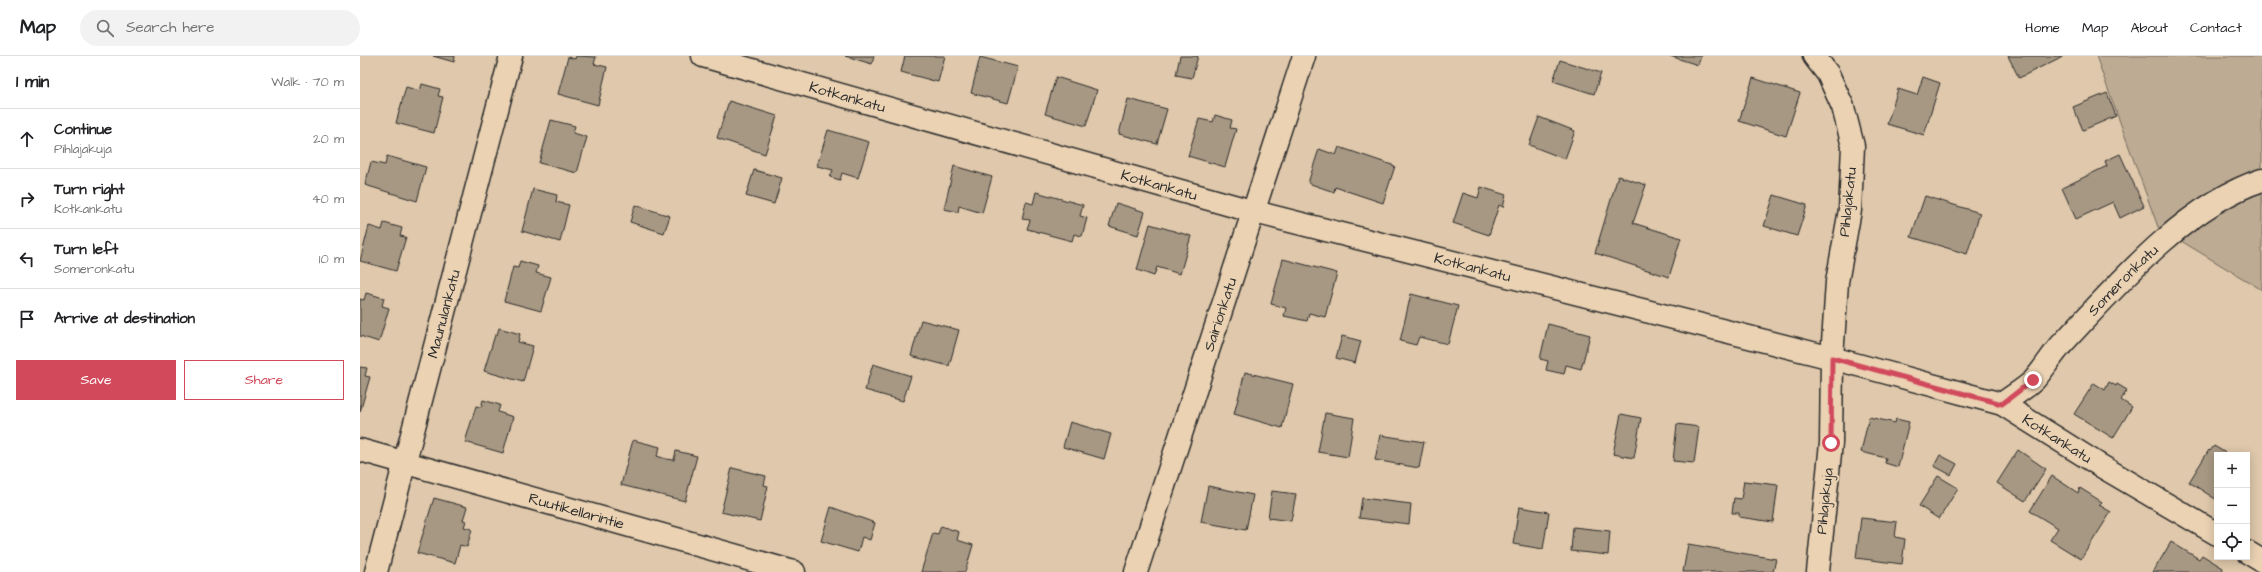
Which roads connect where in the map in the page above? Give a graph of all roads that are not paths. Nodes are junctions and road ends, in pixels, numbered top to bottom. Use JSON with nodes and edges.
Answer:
{"nodes":[{"id":1,"x":511,"y":56,"type":"edge"},
{"id":2,"x":703,"y":56,"type":"edge"},
{"id":3,"x":1304,"y":56,"type":"edge"},
{"id":4,"x":1814,"y":56,"type":"edge"},
{"id":5,"x":2262,"y":180,"type":"edge"},
{"id":6,"x":1254,"y":212,"type":"junction"},
{"id":7,"x":1832,"y":358,"type":"junction"},
{"id":8,"x":2002,"y":404,"type":"junction"},
{"id":9,"x":360,"y":450,"type":"edge"},
{"id":10,"x":406,"y":463,"type":"junction"},
{"id":11,"x":2214,"y":532,"type":"edge"},
{"id":12,"x":2250,"y":554,"type":"edge"},
{"id":13,"x":2262,"y":561,"type":"edge"},
{"id":14,"x":751,"y":566,"type":"edge"},
{"id":15,"x":376,"y":572,"type":"edge"},
{"id":16,"x":794,"y":572,"type":"edge"},
{"id":17,"x":1136,"y":572,"type":"edge"},
{"id":18,"x":1818,"y":572,"type":"edge"}],
"edges":[{"from":1,"to":10,"type":"street","name":"Maunulankatu"},
{"from":2,"to":6,"type":"street","name":"Kotkankatu"},
{"from":3,"to":6,"type":"street","name":"Sairionkatu"},
{"from":4,"to":7,"type":"street","name":"Pihlajakatu"},
{"from":5,"to":8,"type":"street","name":"Someronkatu"},
{"from":6,"to":7,"type":"street","name":"Kotkankatu"},
{"from":6,"to":17,"type":"street","name":"Sairionkatu"},
{"from":7,"to":8,"type":"street","name":"Kotkankatu"},
{"from":7,"to":18,"type":"street","name":"Pihlajakuja"},
{"from":8,"to":11,"type":"street","name":"Kotkankatu"},
{"from":9,"to":10,"type":"street","name":"Ruutikellarintie"},
{"from":10,"to":14,"type":"street","name":"Ruutikellarintie"},
{"from":10,"to":15,"type":"street","name":"Maunulankatu"},
{"from":12,"to":13,"type":"street"},
{"from":14,"to":16,"type":"street","name":"Ruutikellarintie"}]}
